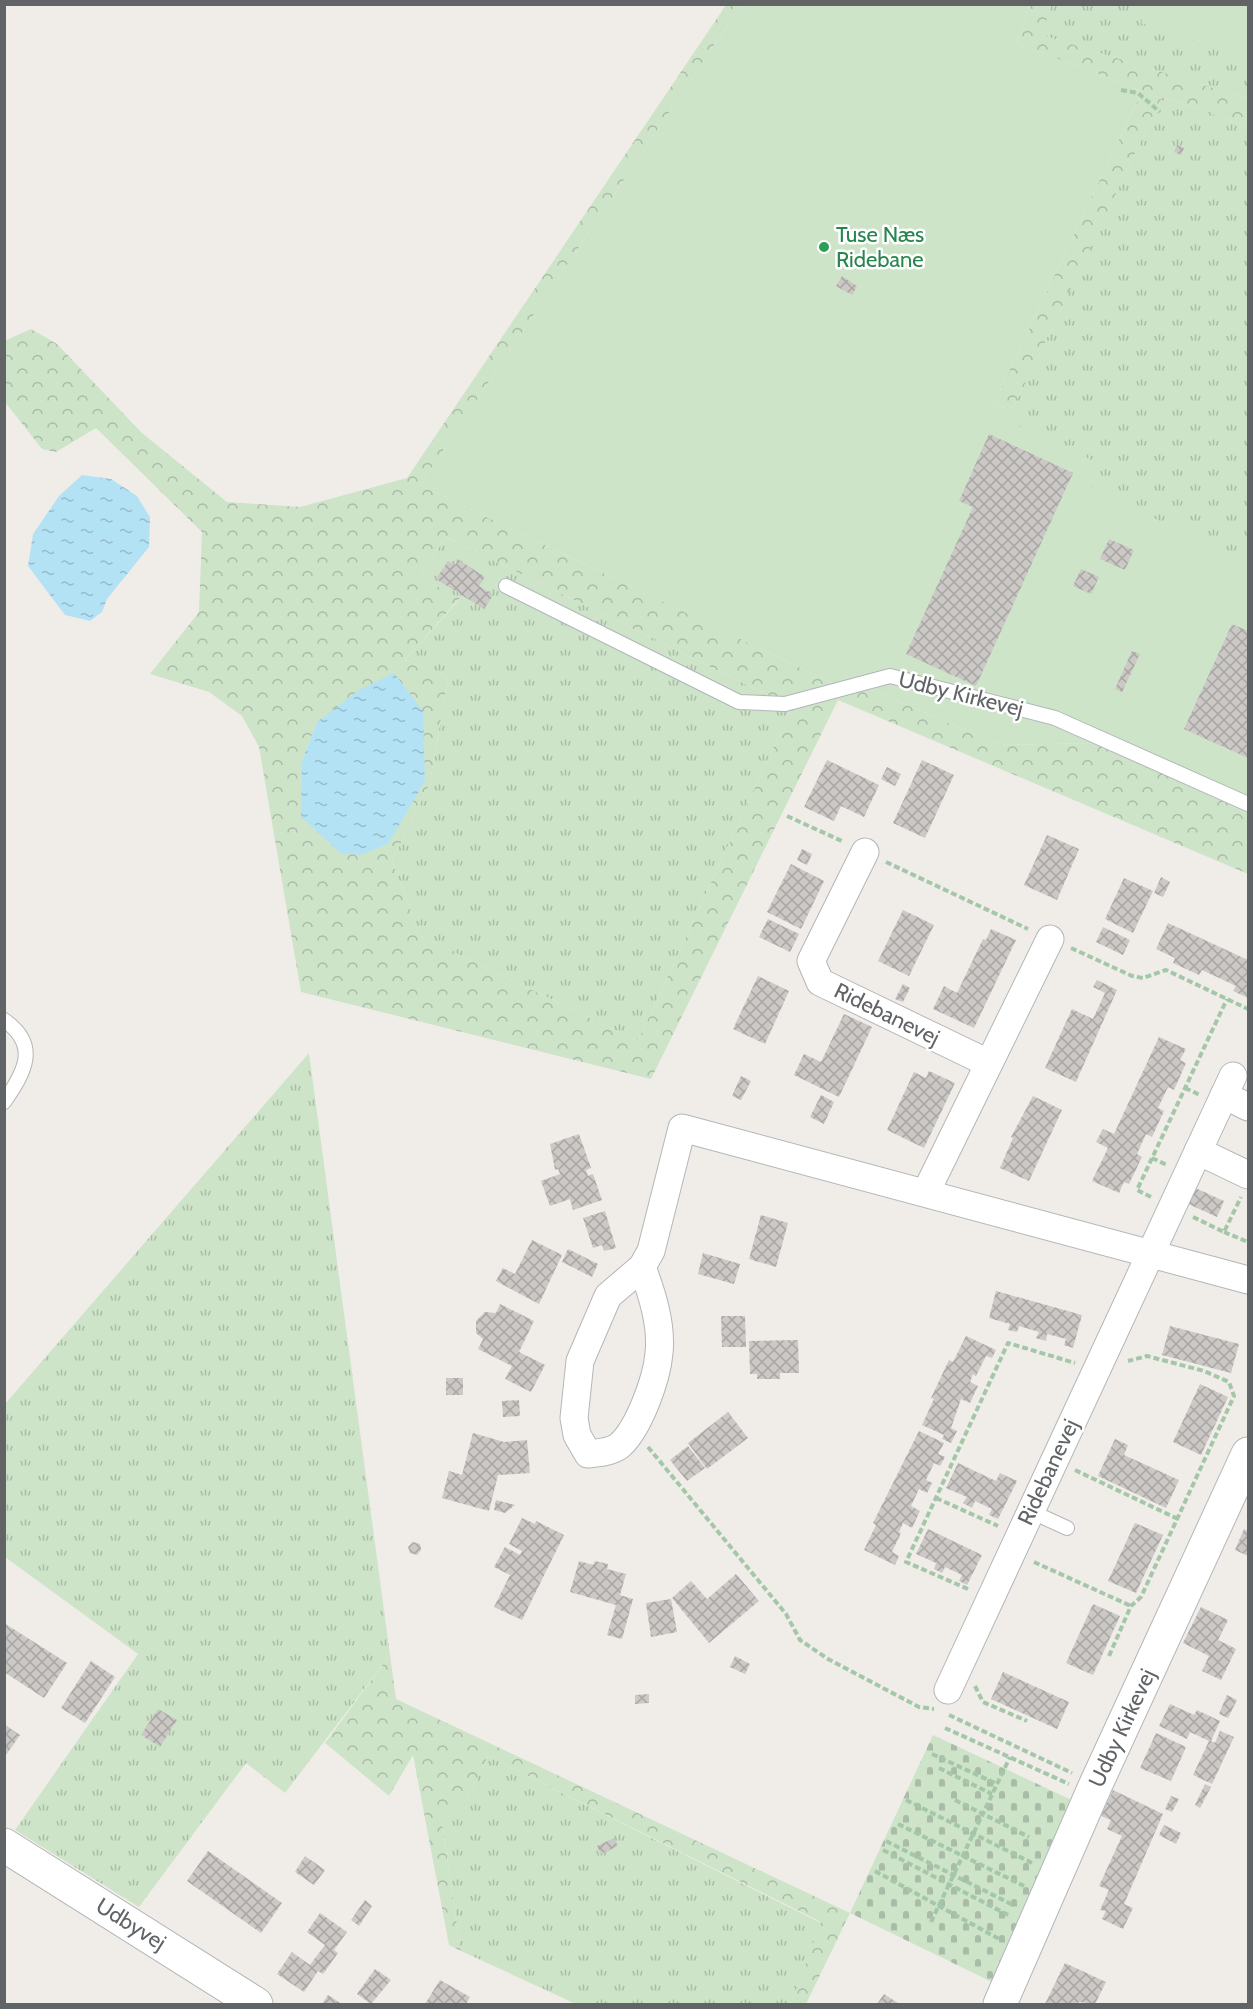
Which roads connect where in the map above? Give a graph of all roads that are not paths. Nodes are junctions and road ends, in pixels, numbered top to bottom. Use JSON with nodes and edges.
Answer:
{"nodes":[{"id":1,"x":506,"y":586,"type":"dead end"},
{"id":2,"x":1248,"y":804,"type":"edge"},
{"id":3,"x":865,"y":852,"type":"road end"},
{"id":4,"x":1050,"y":939,"type":"road end"},
{"id":5,"x":4,"y":1020,"type":"edge"},
{"id":6,"x":988,"y":1063,"type":"junction"},
{"id":7,"x":4,"y":1102,"type":"edge"},
{"id":8,"x":1248,"y":1107,"type":"edge"},
{"id":9,"x":1198,"y":1151,"type":"junction"},
{"id":10,"x":1248,"y":1175,"type":"edge"},
{"id":11,"x":926,"y":1192,"type":"junction"},
{"id":12,"x":1149,"y":1255,"type":"junction"},
{"id":13,"x":642,"y":1268,"type":"junction"},
{"id":14,"x":1248,"y":1280,"type":"edge"},
{"id":15,"x":1248,"y":1454,"type":"edge"},
{"id":16,"x":1041,"y":1516,"type":"junction"},
{"id":17,"x":1067,"y":1528,"type":"dead end"},
{"id":18,"x":948,"y":1690,"type":"dead end"},
{"id":19,"x":4,"y":1845,"type":"edge"},
{"id":20,"x":256,"y":2004,"type":"edge"},
{"id":21,"x":1000,"y":2004,"type":"edge"}],
"edges":[{"from":1,"to":2,"type":"lane","name":"Udby Kirkevej"},
{"from":3,"to":6,"type":"street","name":"Ridebanevej"},
{"from":4,"to":6,"type":"street"},
{"from":5,"to":7,"type":"lane"},
{"from":6,"to":11,"type":"street"},
{"from":8,"to":9,"type":"street","name":"Ridebanevej"},
{"from":9,"to":10,"type":"street"},
{"from":9,"to":12,"type":"street","name":"Ridebanevej"},
{"from":11,"to":12,"type":"street"},
{"from":11,"to":13,"type":"street"},
{"from":12,"to":14,"type":"street"},
{"from":12,"to":16,"type":"street","name":"Ridebanevej"},
{"from":13,"to":13,"type":"street"},
{"from":15,"to":21,"type":"street","name":"Udby Kirkevej"},
{"from":16,"to":17,"type":"lane"},
{"from":16,"to":18,"type":"street","name":"Ridebanevej"},
{"from":19,"to":20,"type":"street","name":"Udbyvej"}]}
